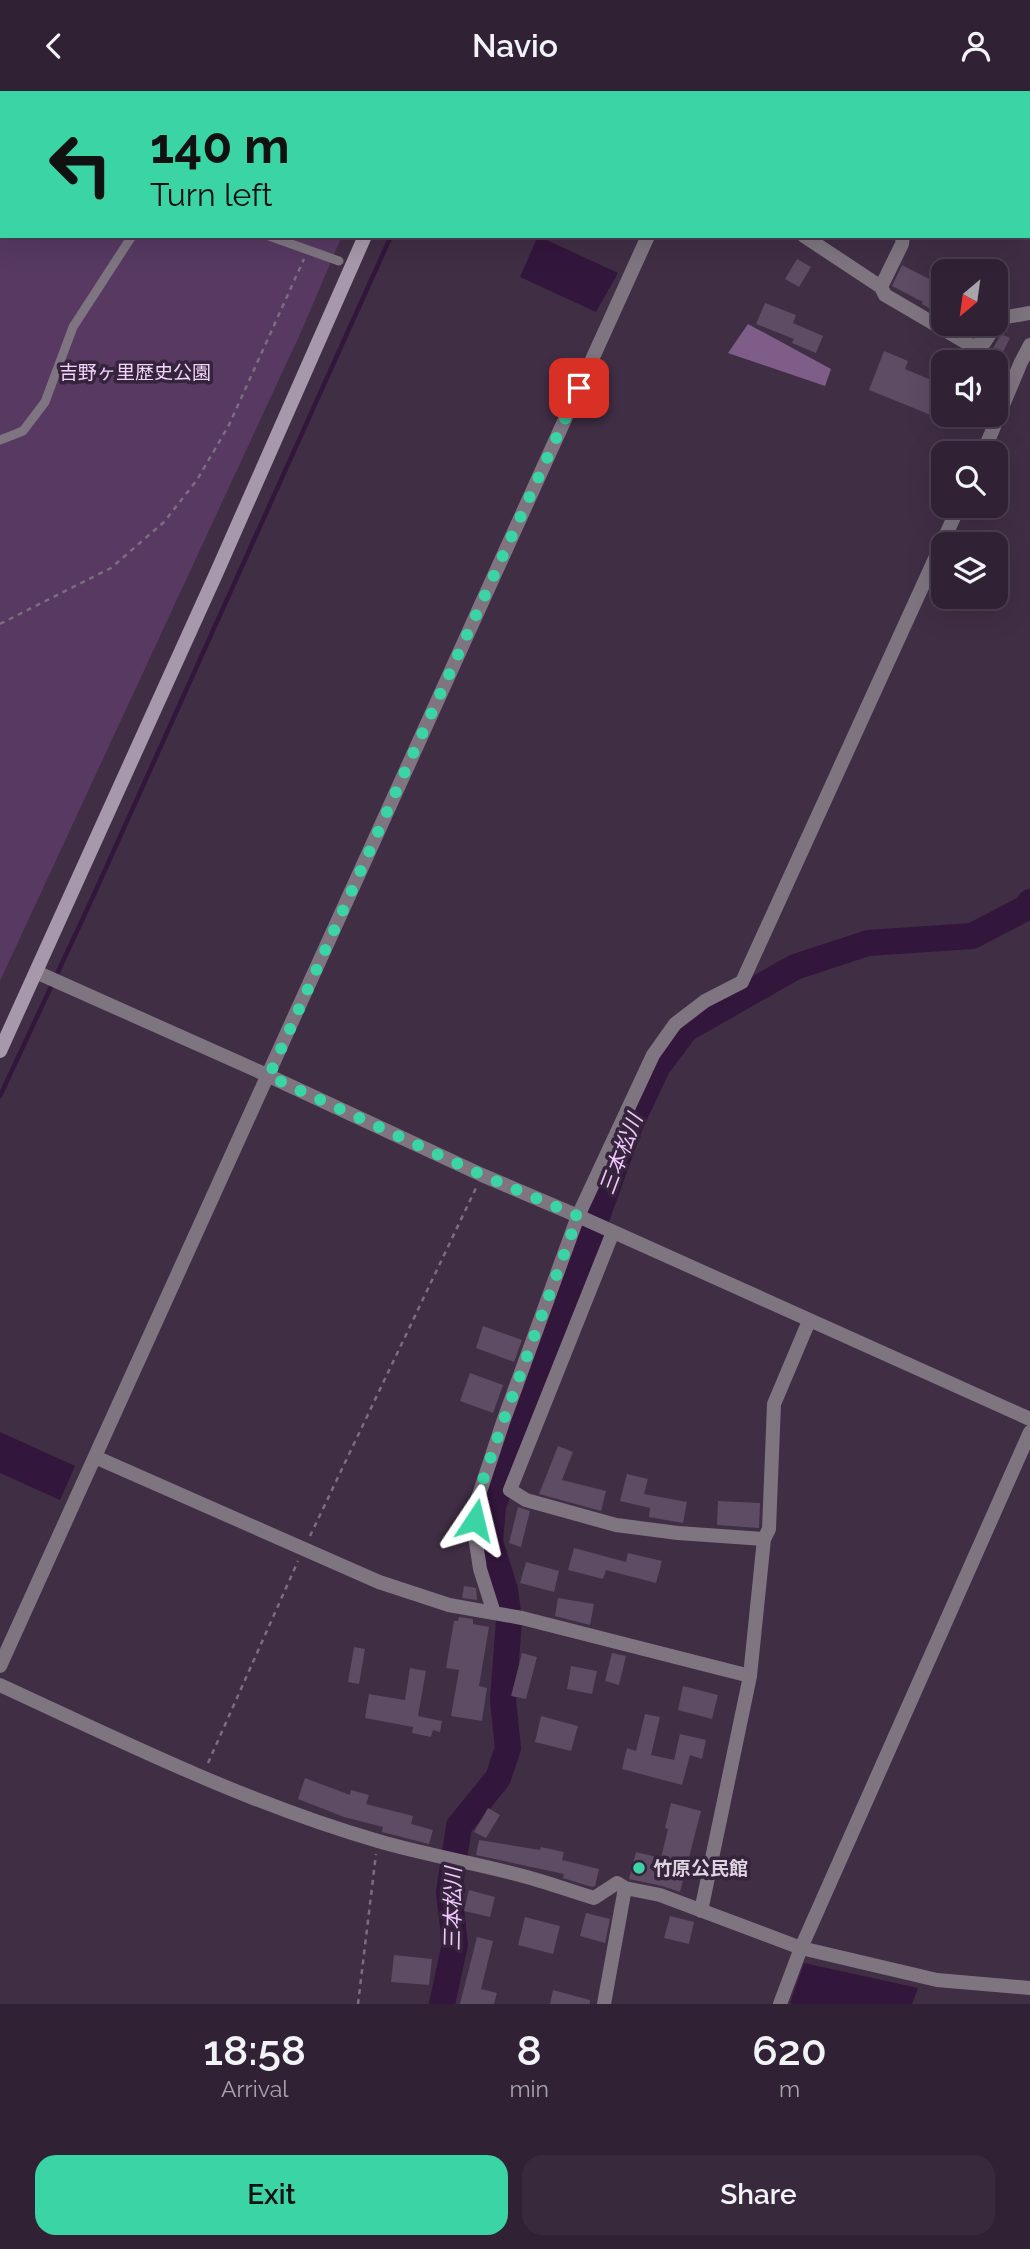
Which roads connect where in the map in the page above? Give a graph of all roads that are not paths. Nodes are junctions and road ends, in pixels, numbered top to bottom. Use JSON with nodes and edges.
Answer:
{"nodes":[{"id":1,"x":131,"y":238,"type":"edge"},
{"id":2,"x":275,"y":238,"type":"edge"},
{"id":3,"x":364,"y":238,"type":"edge"},
{"id":4,"x":647,"y":238,"type":"edge"},
{"id":5,"x":807,"y":238,"type":"edge"},
{"id":6,"x":903,"y":238,"type":"edge"},
{"id":7,"x":339,"y":261,"type":"dead end"},
{"id":8,"x":881,"y":287,"type":"junction"},
{"id":9,"x":1030,"y":313,"type":"edge"},
{"id":10,"x":1030,"y":345,"type":"edge"},
{"id":11,"x":0,"y":440,"type":"edge"},
{"id":12,"x":988,"y":441,"type":"edge"},
{"id":13,"x":954,"y":518,"type":"edge"},
{"id":14,"x":36,"y":972,"type":"junction"},
{"id":15,"x":0,"y":1051,"type":"edge"},
{"id":16,"x":269,"y":1076,"type":"junction"},
{"id":17,"x":578,"y":1216,"type":"junction"},
{"id":18,"x":613,"y":1232,"type":"junction"},
{"id":19,"x":808,"y":1321,"type":"junction"},
{"id":20,"x":1030,"y":1419,"type":"edge"},
{"id":21,"x":1030,"y":1432,"type":"edge"},
{"id":22,"x":95,"y":1457,"type":"junction"},
{"id":23,"x":764,"y":1539,"type":"junction"},
{"id":24,"x":494,"y":1613,"type":"junction"},
{"id":25,"x":0,"y":1666,"type":"edge"},
{"id":26,"x":750,"y":1676,"type":"junction"},
{"id":27,"x":0,"y":1685,"type":"edge"},
{"id":28,"x":625,"y":1888,"type":"junction"},
{"id":29,"x":701,"y":1911,"type":"junction"},
{"id":30,"x":800,"y":1948,"type":"junction"},
{"id":31,"x":1030,"y":1988,"type":"edge"},
{"id":32,"x":604,"y":2004,"type":"edge"},
{"id":33,"x":780,"y":2004,"type":"edge"}],
"edges":[{"from":1,"to":11,"type":"lane"},
{"from":2,"to":7,"type":"lane"},
{"from":3,"to":14,"type":"street"},
{"from":4,"to":16,"type":"street"},
{"from":5,"to":8,"type":"street"},
{"from":6,"to":8,"type":"street"},
{"from":8,"to":9,"type":"street"},
{"from":10,"to":12,"type":"street"},
{"from":13,"to":17,"type":"street"},
{"from":14,"to":15,"type":"street"},
{"from":14,"to":16,"type":"street"},
{"from":16,"to":17,"type":"street"},
{"from":16,"to":22,"type":"street"},
{"from":17,"to":18,"type":"street"},
{"from":17,"to":24,"type":"street"},
{"from":18,"to":19,"type":"street"},
{"from":18,"to":23,"type":"street"},
{"from":19,"to":20,"type":"street"},
{"from":19,"to":23,"type":"street"},
{"from":21,"to":30,"type":"street"},
{"from":22,"to":24,"type":"street"},
{"from":22,"to":25,"type":"street"},
{"from":23,"to":26,"type":"street"},
{"from":24,"to":26,"type":"street"},
{"from":26,"to":29,"type":"street"},
{"from":27,"to":28,"type":"street"},
{"from":28,"to":29,"type":"street"},
{"from":28,"to":32,"type":"street"},
{"from":29,"to":30,"type":"street"},
{"from":30,"to":31,"type":"street"},
{"from":30,"to":33,"type":"street"}]}
